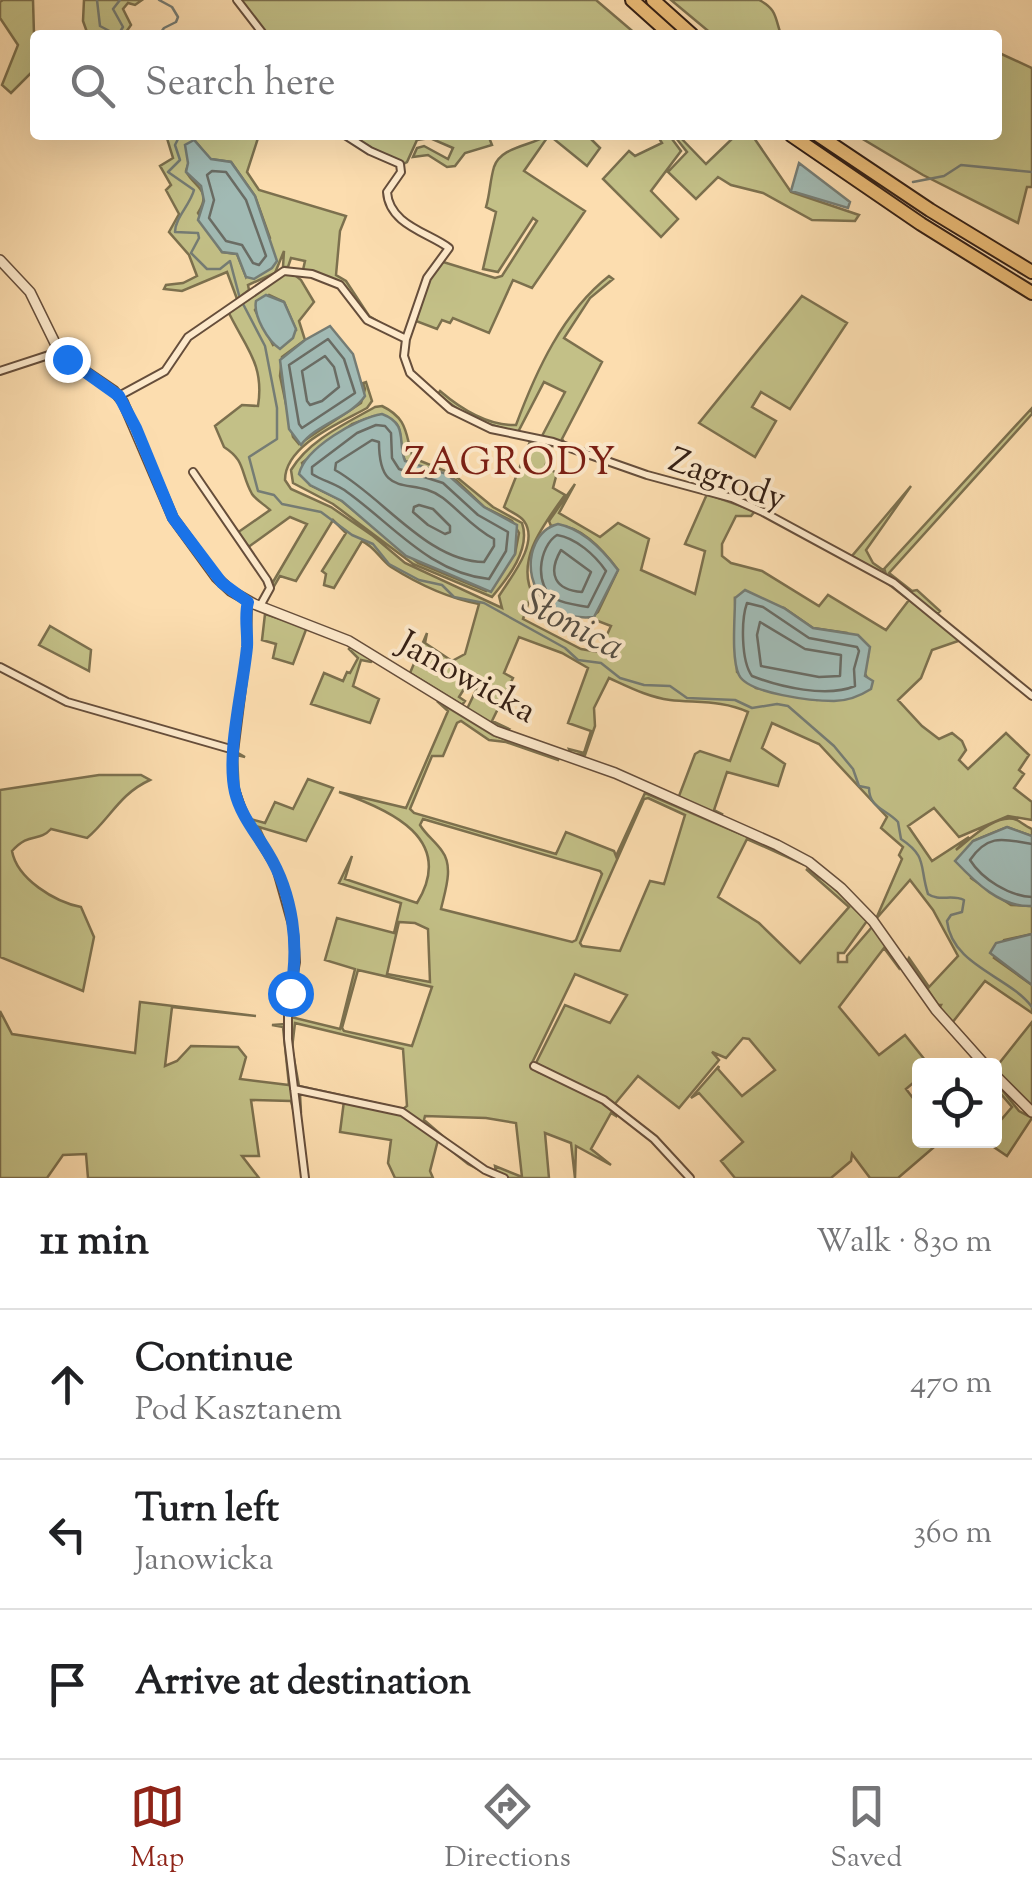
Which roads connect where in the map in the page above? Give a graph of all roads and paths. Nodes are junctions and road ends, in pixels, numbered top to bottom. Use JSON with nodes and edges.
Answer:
{"nodes":[{"id":1,"x":237,"y":0,"type":"edge"},
{"id":2,"x":632,"y":0,"type":"edge"},
{"id":3,"x":653,"y":0,"type":"edge"},
{"id":4,"x":260,"y":30,"type":"edge"},
{"id":5,"x":665,"y":30,"type":"edge"},
{"id":6,"x":686,"y":30,"type":"edge"},
{"id":7,"x":353,"y":140,"type":"edge"},
{"id":8,"x":798,"y":140,"type":"edge"},
{"id":9,"x":825,"y":140,"type":"edge"},
{"id":10,"x":0,"y":260,"type":"edge"},
{"id":11,"x":1032,"y":272,"type":"edge"},
{"id":12,"x":1032,"y":294,"type":"edge"},
{"id":13,"x":406,"y":340,"type":"junction"},
{"id":14,"x":60,"y":351,"type":"junction"},
{"id":15,"x":0,"y":371,"type":"edge"},
{"id":16,"x":119,"y":396,"type":"junction"},
{"id":17,"x":193,"y":472,"type":"dead end"},
{"id":18,"x":248,"y":602,"type":"junction"},
{"id":19,"x":260,"y":606,"type":"junction"},
{"id":20,"x":0,"y":667,"type":"edge"},
{"id":21,"x":1032,"y":696,"type":"edge"},
{"id":22,"x":234,"y":750,"type":"junction"},
{"id":23,"x":979,"y":1058,"type":"edge"},
{"id":24,"x":534,"y":1066,"type":"dead end"},
{"id":25,"x":1002,"y":1082,"type":"edge"},
{"id":26,"x":294,"y":1089,"type":"junction"},
{"id":27,"x":1032,"y":1112,"type":"edge"},
{"id":28,"x":305,"y":1178,"type":"edge"},
{"id":29,"x":504,"y":1178,"type":"edge"},
{"id":30,"x":690,"y":1178,"type":"edge"}],
"edges":[{"from":1,"to":4,"type":"street"},
{"from":2,"to":5,"type":"highway"},
{"from":3,"to":6,"type":"highway"},
{"from":7,"to":13,"type":"street"},
{"from":8,"to":12,"type":"highway"},
{"from":9,"to":11,"type":"highway"},
{"from":10,"to":14,"type":"street","name":"Janowicka"},
{"from":13,"to":16,"type":"street"},
{"from":13,"to":21,"type":"street","name":"Zagrody"},
{"from":14,"to":15,"type":"street"},
{"from":14,"to":16,"type":"street","name":"Janowicka"},
{"from":16,"to":18,"type":"street","name":"Janowicka"},
{"from":17,"to":19,"type":"street"},
{"from":18,"to":19,"type":"street","name":"Janowicka"},
{"from":18,"to":22,"type":"street"},
{"from":19,"to":23,"type":"street","name":"Janowicka"},
{"from":20,"to":22,"type":"street"},
{"from":22,"to":26,"type":"street"},
{"from":24,"to":30,"type":"street"},
{"from":25,"to":27,"type":"street"},
{"from":26,"to":28,"type":"street"},
{"from":26,"to":29,"type":"street"}]}
